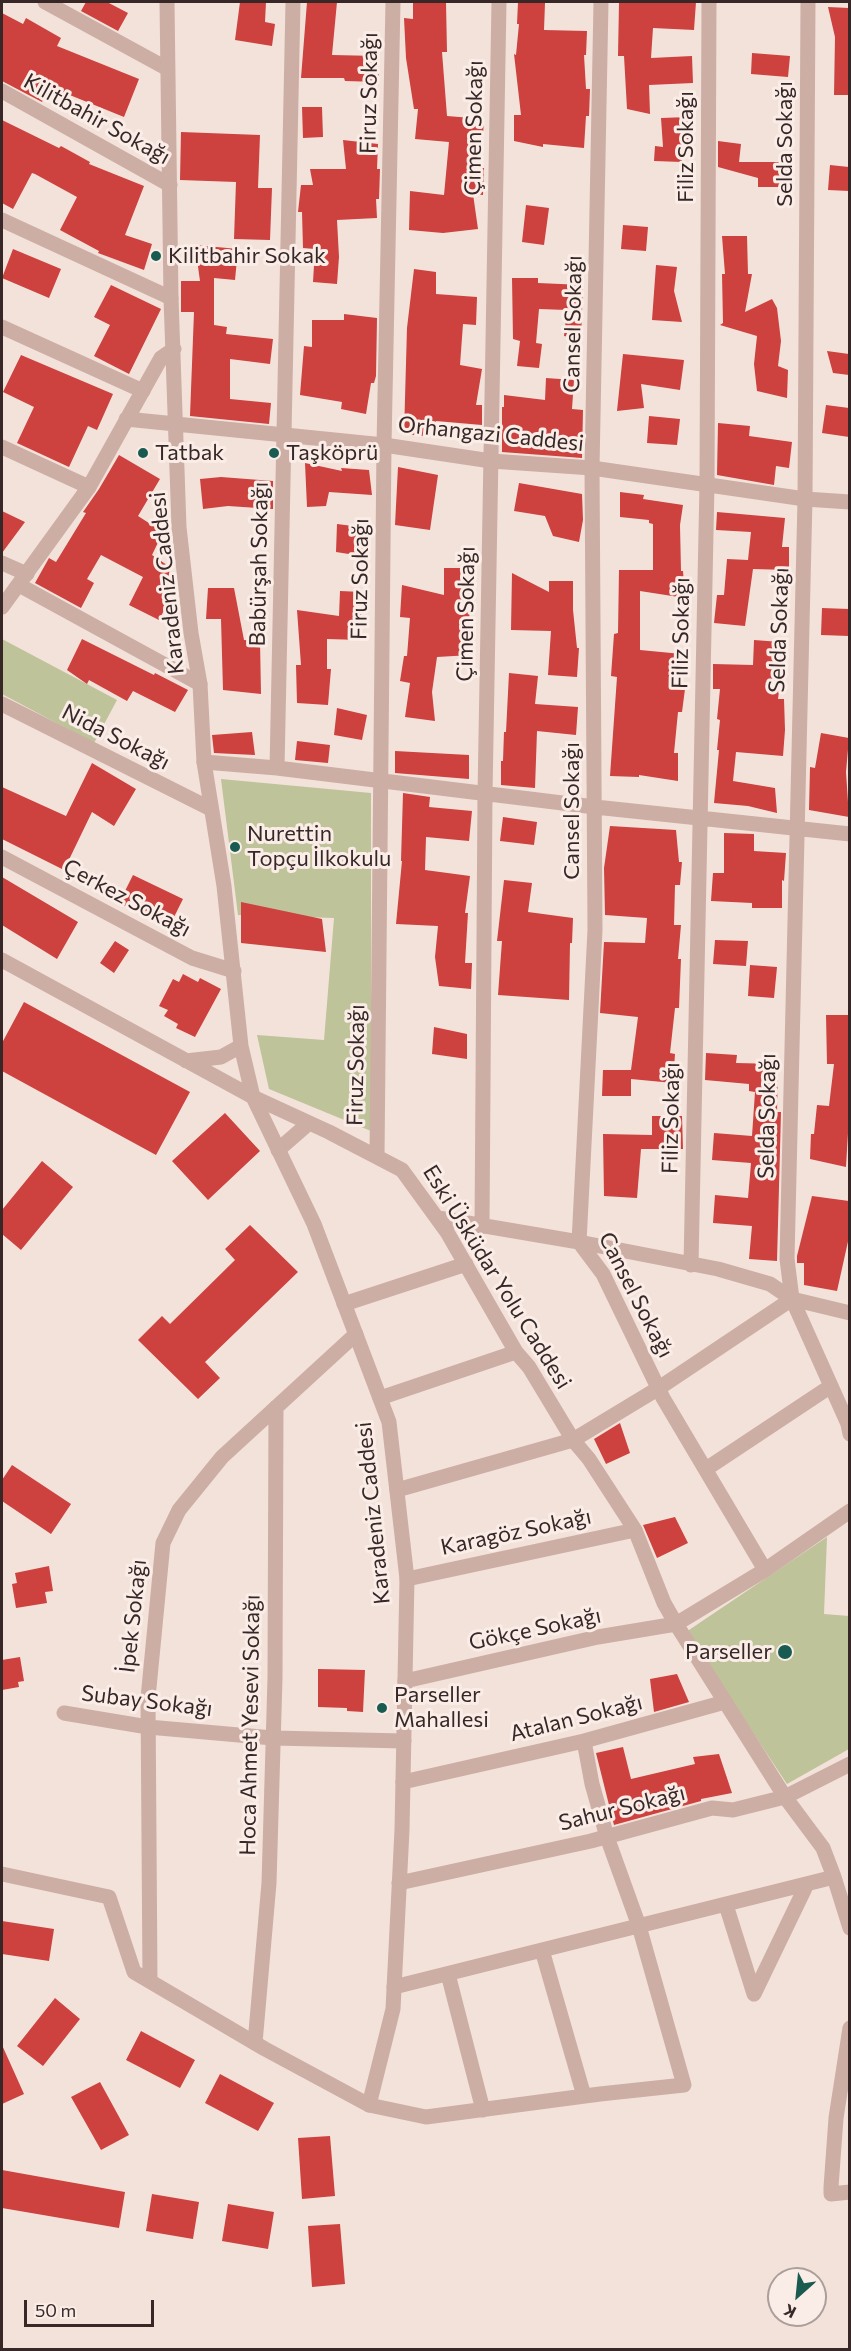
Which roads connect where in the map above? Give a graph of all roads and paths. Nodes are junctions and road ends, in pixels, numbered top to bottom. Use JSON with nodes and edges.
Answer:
{"nodes":[{"id":1,"x":45,"y":2,"type":"edge"},
{"id":2,"x":166,"y":2,"type":"edge"},
{"id":3,"x":293,"y":2,"type":"edge"},
{"id":4,"x":393,"y":2,"type":"edge"},
{"id":5,"x":499,"y":2,"type":"edge"},
{"id":6,"x":601,"y":2,"type":"edge"},
{"id":7,"x":709,"y":2,"type":"edge"},
{"id":8,"x":808,"y":2,"type":"edge"},
{"id":9,"x":166,"y":68,"type":"junction"},
{"id":10,"x":2,"y":91,"type":"edge"},
{"id":11,"x":170,"y":185,"type":"junction"},
{"id":12,"x":2,"y":220,"type":"edge"},
{"id":13,"x":171,"y":298,"type":"junction"},
{"id":14,"x":2,"y":327,"type":"edge"},
{"id":15,"x":174,"y":349,"type":"junction"},
{"id":16,"x":142,"y":391,"type":"junction"},
{"id":17,"x":126,"y":419,"type":"junction"},
{"id":18,"x":176,"y":423,"type":"junction"},
{"id":19,"x":285,"y":436,"type":"junction"},
{"id":20,"x":384,"y":445,"type":"junction"},
{"id":21,"x":2,"y":447,"type":"edge"},
{"id":22,"x":491,"y":461,"type":"junction"},
{"id":23,"x":592,"y":468,"type":"junction"},
{"id":24,"x":707,"y":484,"type":"junction"},
{"id":25,"x":89,"y":487,"type":"junction"},
{"id":26,"x":805,"y":499,"type":"junction"},
{"id":27,"x":849,"y":502,"type":"edge"},
{"id":28,"x":2,"y":563,"type":"edge"},
{"id":29,"x":23,"y":580,"type":"junction"},
{"id":30,"x":2,"y":607,"type":"edge"},
{"id":31,"x":201,"y":684,"type":"junction"},
{"id":32,"x":2,"y":704,"type":"edge"},
{"id":33,"x":204,"y":762,"type":"junction"},
{"id":34,"x":277,"y":768,"type":"junction"},
{"id":35,"x":381,"y":782,"type":"junction"},
{"id":36,"x":485,"y":794,"type":"junction"},
{"id":37,"x":595,"y":807,"type":"junction"},
{"id":38,"x":211,"y":809,"type":"junction"},
{"id":39,"x":700,"y":819,"type":"junction"},
{"id":40,"x":796,"y":828,"type":"junction"},
{"id":41,"x":849,"y":834,"type":"edge"},
{"id":42,"x":2,"y":857,"type":"edge"},
{"id":43,"x":2,"y":960,"type":"edge"},
{"id":44,"x":234,"y":971,"type":"junction"},
{"id":45,"x":242,"y":1046,"type":"junction"},
{"id":46,"x":186,"y":1061,"type":"junction"},
{"id":47,"x":252,"y":1097,"type":"junction"},
{"id":48,"x":309,"y":1123,"type":"junction"},
{"id":49,"x":278,"y":1150,"type":"junction"},
{"id":50,"x":377,"y":1157,"type":"junction"},
{"id":51,"x":438,"y":1218,"type":"junction"},
{"id":52,"x":482,"y":1227,"type":"junction"},
{"id":53,"x":579,"y":1242,"type":"junction"},
{"id":54,"x":466,"y":1264,"type":"junction"},
{"id":55,"x":691,"y":1264,"type":"junction"},
{"id":56,"x":792,"y":1299,"type":"junction"},
{"id":57,"x":344,"y":1304,"type":"junction"},
{"id":58,"x":849,"y":1313,"type":"edge"},
{"id":59,"x":356,"y":1334,"type":"junction"},
{"id":60,"x":516,"y":1352,"type":"junction"},
{"id":61,"x":831,"y":1386,"type":"junction"},
{"id":62,"x":659,"y":1388,"type":"junction"},
{"id":63,"x":380,"y":1398,"type":"junction"},
{"id":64,"x":276,"y":1407,"type":"junction"},
{"id":65,"x":849,"y":1434,"type":"edge"},
{"id":66,"x":573,"y":1440,"type":"junction"},
{"id":67,"x":706,"y":1469,"type":"junction"},
{"id":68,"x":397,"y":1490,"type":"junction"},
{"id":69,"x":849,"y":1511,"type":"edge"},
{"id":70,"x":635,"y":1530,"type":"junction"},
{"id":71,"x":765,"y":1570,"type":"junction"},
{"id":72,"x":407,"y":1579,"type":"junction"},
{"id":73,"x":676,"y":1624,"type":"junction"},
{"id":74,"x":405,"y":1681,"type":"junction"},
{"id":75,"x":725,"y":1702,"type":"junction"},
{"id":76,"x":64,"y":1713,"type":"dead end"},
{"id":77,"x":148,"y":1727,"type":"junction"},
{"id":78,"x":273,"y":1738,"type":"junction"},
{"id":79,"x":404,"y":1741,"type":"junction"},
{"id":80,"x":584,"y":1741,"type":"junction"},
{"id":81,"x":849,"y":1764,"type":"edge"},
{"id":82,"x":403,"y":1782,"type":"junction"},
{"id":83,"x":785,"y":1797,"type":"junction"},
{"id":84,"x":606,"y":1837,"type":"junction"},
{"id":85,"x":2,"y":1874,"type":"edge"},
{"id":86,"x":834,"y":1878,"type":"junction"},
{"id":87,"x":399,"y":1882,"type":"junction"},
{"id":88,"x":807,"y":1884,"type":"junction"},
{"id":89,"x":726,"y":1905,"type":"junction"},
{"id":90,"x":639,"y":1926,"type":"junction"},
{"id":91,"x":849,"y":1928,"type":"edge"},
{"id":92,"x":542,"y":1950,"type":"junction"},
{"id":93,"x":448,"y":1974,"type":"junction"},
{"id":94,"x":150,"y":1981,"type":"junction"},
{"id":95,"x":394,"y":1987,"type":"junction"},
{"id":96,"x":849,"y":2028,"type":"edge"},
{"id":97,"x":255,"y":2043,"type":"junction"},
{"id":98,"x":584,"y":2096,"type":"junction"},
{"id":99,"x":369,"y":2106,"type":"junction"},
{"id":100,"x":483,"y":2110,"type":"junction"},
{"id":101,"x":849,"y":2192,"type":"edge"}],
"edges":[{"from":1,"to":9,"type":"street"},
{"from":2,"to":9,"type":"street","name":"Karadeniz Caddesi"},
{"from":3,"to":19,"type":"street","name":"Babürşah Sokağı"},
{"from":4,"to":20,"type":"street","name":"Firuz Sokağı"},
{"from":5,"to":22,"type":"street","name":"Çimen Sokağı"},
{"from":6,"to":23,"type":"street","name":"Cansel Sokağı"},
{"from":7,"to":24,"type":"street","name":"Filiz Sokağı"},
{"from":8,"to":26,"type":"street","name":"Selda Sokağı"},
{"from":9,"to":11,"type":"street","name":"Karadeniz Caddesi"},
{"from":10,"to":11,"type":"street","name":"Kilitbahir Sokağı"},
{"from":11,"to":13,"type":"street","name":"Karadeniz Caddesi"},
{"from":12,"to":13,"type":"street"},
{"from":13,"to":15,"type":"street","name":"Karadeniz Caddesi"},
{"from":14,"to":16,"type":"street"},
{"from":15,"to":16,"type":"street"},
{"from":15,"to":18,"type":"street","name":"Karadeniz Caddesi"},
{"from":16,"to":17,"type":"street"},
{"from":17,"to":18,"type":"street","name":"Orhangazi Caddesi"},
{"from":17,"to":25,"type":"street"},
{"from":18,"to":19,"type":"street","name":"Orhangazi Caddesi"},
{"from":18,"to":31,"type":"street","name":"Karadeniz Caddesi"},
{"from":19,"to":20,"type":"street","name":"Orhangazi Caddesi"},
{"from":19,"to":34,"type":"street","name":"Babürşah Sokağı"},
{"from":20,"to":22,"type":"street","name":"Orhangazi Caddesi"},
{"from":20,"to":35,"type":"street","name":"Firuz Sokağı"},
{"from":21,"to":25,"type":"street"},
{"from":22,"to":23,"type":"street","name":"Orhangazi Caddesi"},
{"from":22,"to":36,"type":"street","name":"Çimen Sokağı"},
{"from":23,"to":24,"type":"street","name":"Orhangazi Caddesi"},
{"from":23,"to":37,"type":"street","name":"Cansel Sokağı"},
{"from":24,"to":26,"type":"street","name":"Orhangazi Caddesi"},
{"from":24,"to":39,"type":"street","name":"Filiz Sokağı"},
{"from":25,"to":29,"type":"street"},
{"from":26,"to":27,"type":"street","name":"Orhangazi Caddesi"},
{"from":26,"to":40,"type":"street","name":"Selda Sokağı"},
{"from":28,"to":29,"type":"street"},
{"from":29,"to":30,"type":"street"},
{"from":29,"to":31,"type":"street"},
{"from":31,"to":33,"type":"street","name":"Karadeniz Caddesi"},
{"from":32,"to":38,"type":"street","name":"Nida Sokağı"},
{"from":33,"to":34,"type":"street"},
{"from":33,"to":38,"type":"street","name":"Karadeniz Caddesi"},
{"from":34,"to":35,"type":"street"},
{"from":35,"to":36,"type":"street"},
{"from":35,"to":50,"type":"street","name":"Firuz Sokağı"},
{"from":36,"to":37,"type":"street"},
{"from":36,"to":52,"type":"street","name":"Çimen Sokağı"},
{"from":37,"to":39,"type":"street"},
{"from":37,"to":53,"type":"street","name":"Cansel Sokağı"},
{"from":38,"to":44,"type":"street","name":"Karadeniz Caddesi"},
{"from":39,"to":40,"type":"street"},
{"from":39,"to":55,"type":"street","name":"Filiz Sokağı"},
{"from":40,"to":41,"type":"street"},
{"from":40,"to":56,"type":"street","name":"Selda Sokağı"},
{"from":42,"to":44,"type":"street","name":"Çerkez Sokağı"},
{"from":43,"to":46,"type":"street","name":"Eski Üsküdar Yolu Caddesi"},
{"from":44,"to":45,"type":"street","name":"Karadeniz Caddesi"},
{"from":45,"to":46,"type":"street"},
{"from":45,"to":47,"type":"street","name":"Karadeniz Caddesi"},
{"from":46,"to":47,"type":"street","name":"Eski Üsküdar Yolu Caddesi"},
{"from":47,"to":48,"type":"street","name":"Eski Üsküdar Yolu Caddesi"},
{"from":47,"to":49,"type":"street","name":"Karadeniz Caddesi"},
{"from":48,"to":49,"type":"street"},
{"from":48,"to":50,"type":"street","name":"Eski Üsküdar Yolu Caddesi"},
{"from":49,"to":57,"type":"street","name":"Karadeniz Caddesi"},
{"from":50,"to":51,"type":"street","name":"Eski Üsküdar Yolu Caddesi"},
{"from":51,"to":52,"type":"street"},
{"from":51,"to":54,"type":"street","name":"Eski Üsküdar Yolu Caddesi"},
{"from":52,"to":53,"type":"street"},
{"from":53,"to":55,"type":"street"},
{"from":53,"to":62,"type":"street","name":"Cansel Sokağı"},
{"from":54,"to":57,"type":"street"},
{"from":54,"to":60,"type":"street","name":"Eski Üsküdar Yolu Caddesi"},
{"from":55,"to":56,"type":"street"},
{"from":56,"to":58,"type":"street"},
{"from":56,"to":61,"type":"street","name":"Selda Sokağı"},
{"from":56,"to":62,"type":"street"},
{"from":57,"to":59,"type":"street","name":"Karadeniz Caddesi"},
{"from":59,"to":63,"type":"street","name":"Karadeniz Caddesi"},
{"from":59,"to":64,"type":"street","name":"İpek Sokağı"},
{"from":60,"to":63,"type":"street"},
{"from":60,"to":66,"type":"street","name":"Eski Üsküdar Yolu Caddesi"},
{"from":61,"to":65,"type":"street","name":"Selda Sokağı"},
{"from":61,"to":67,"type":"street"},
{"from":62,"to":66,"type":"street"},
{"from":62,"to":67,"type":"street","name":"Cansel Sokağı"},
{"from":63,"to":68,"type":"street","name":"Karadeniz Caddesi"},
{"from":64,"to":77,"type":"street","name":"İpek Sokağı"},
{"from":64,"to":78,"type":"street","name":"Hoca Ahmet Yesevi Sokağı"},
{"from":66,"to":68,"type":"street"},
{"from":66,"to":70,"type":"street","name":"Eski Üsküdar Yolu Caddesi"},
{"from":67,"to":71,"type":"street","name":"Cansel Sokağı"},
{"from":68,"to":72,"type":"street","name":"Karadeniz Caddesi"},
{"from":69,"to":71,"type":"street"},
{"from":70,"to":72,"type":"street","name":"Karagöz Sokağı"},
{"from":70,"to":73,"type":"street","name":"Eski Üsküdar Yolu Caddesi"},
{"from":71,"to":73,"type":"street"},
{"from":72,"to":74,"type":"street","name":"Karadeniz Caddesi"},
{"from":73,"to":74,"type":"street","name":"Gökçe Sokağı"},
{"from":73,"to":75,"type":"street","name":"Eski Üsküdar Yolu Caddesi"},
{"from":74,"to":79,"type":"street","name":"Karadeniz Caddesi"},
{"from":75,"to":80,"type":"street","name":"Atalan Sokağı"},
{"from":75,"to":83,"type":"street","name":"Eski Üsküdar Yolu Caddesi"},
{"from":76,"to":77,"type":"street","name":"Subay Sokağı"},
{"from":77,"to":78,"type":"street","name":"Subay Sokağı"},
{"from":77,"to":94,"type":"street","name":"İpek Sokağı"},
{"from":78,"to":79,"type":"street","name":"Subay Sokağı"},
{"from":78,"to":97,"type":"street","name":"Hoca Ahmet Yesevi Sokağı"},
{"from":79,"to":82,"type":"street","name":"Karadeniz Caddesi"},
{"from":80,"to":82,"type":"street","name":"Atalan Sokağı"},
{"from":80,"to":84,"type":"street"},
{"from":81,"to":83,"type":"street","name":"Sahur Sokağı"},
{"from":82,"to":87,"type":"street","name":"Karadeniz Caddesi"},
{"from":83,"to":84,"type":"street","name":"Sahur Sokağı"},
{"from":83,"to":86,"type":"street","name":"Eski Üsküdar Yolu Caddesi"},
{"from":84,"to":87,"type":"street","name":"Sahur Sokağı"},
{"from":84,"to":90,"type":"street"},
{"from":85,"to":94,"type":"street"},
{"from":86,"to":88,"type":"street"},
{"from":86,"to":91,"type":"street","name":"Eski Üsküdar Yolu Caddesi"},
{"from":87,"to":95,"type":"street","name":"Karadeniz Caddesi"},
{"from":88,"to":89,"type":"street"},
{"from":88,"to":89,"type":"street"},
{"from":89,"to":90,"type":"street"},
{"from":90,"to":92,"type":"street"},
{"from":90,"to":98,"type":"street"},
{"from":92,"to":93,"type":"street"},
{"from":92,"to":98,"type":"street"},
{"from":93,"to":95,"type":"street"},
{"from":93,"to":100,"type":"street"},
{"from":94,"to":97,"type":"street"},
{"from":95,"to":99,"type":"street","name":"Karadeniz Caddesi"},
{"from":96,"to":101,"type":"street"},
{"from":97,"to":99,"type":"street"},
{"from":98,"to":100,"type":"street"},
{"from":99,"to":100,"type":"street"}]}
